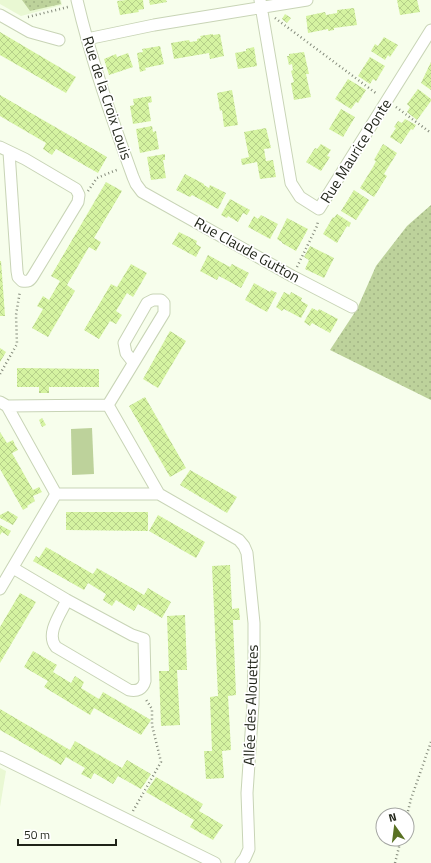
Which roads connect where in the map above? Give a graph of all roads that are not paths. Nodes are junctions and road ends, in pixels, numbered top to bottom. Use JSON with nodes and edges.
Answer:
{"nodes":[{"id":1,"x":307,"y":0,"type":"edge"},
{"id":2,"x":78,"y":2,"type":"edge"},
{"id":3,"x":261,"y":4,"type":"edge"},
{"id":4,"x":0,"y":15,"type":"edge"},
{"id":5,"x":431,"y":30,"type":"edge"},
{"id":6,"x":87,"y":39,"type":"junction"},
{"id":7,"x":59,"y":40,"type":"dead end"},
{"id":8,"x":4,"y":149,"type":"edge"},
{"id":9,"x":142,"y":192,"type":"joint"},
{"id":10,"x":352,"y":307,"type":"dead end"},
{"id":11,"x":133,"y":362,"type":"junction"},
{"id":12,"x":4,"y":404,"type":"edge"},
{"id":13,"x":108,"y":405,"type":"junction"},
{"id":14,"x":56,"y":494,"type":"junction"},
{"id":15,"x":159,"y":494,"type":"junction"},
{"id":16,"x":13,"y":568,"type":"junction"},
{"id":17,"x":0,"y":589,"type":"edge"},
{"id":18,"x":67,"y":600,"type":"junction"},
{"id":19,"x":0,"y":757,"type":"edge"},
{"id":20,"x":215,"y":863,"type":"edge"},
{"id":21,"x":241,"y":863,"type":"edge"}],
"edges":[{"from":1,"to":3,"type":"street"},
{"from":2,"to":6,"type":"street","name":"Rue de la Croix Louis"},
{"from":3,"to":5,"type":"street","name":"Rue Maurice Ponte"},
{"from":3,"to":6,"type":"street"},
{"from":4,"to":7,"type":"street"},
{"from":6,"to":9,"type":"street","name":"Rue de la Croix Louis"},
{"from":8,"to":8,"type":"street"},
{"from":9,"to":10,"type":"street","name":"Rue Claude Gutton"},
{"from":11,"to":11,"type":"street"},
{"from":11,"to":13,"type":"street"},
{"from":12,"to":13,"type":"street"},
{"from":12,"to":14,"type":"street"},
{"from":13,"to":15,"type":"street"},
{"from":14,"to":15,"type":"street"},
{"from":14,"to":16,"type":"street"},
{"from":15,"to":21,"type":"street","name":"Allée des Alouettes"},
{"from":16,"to":17,"type":"street"},
{"from":16,"to":18,"type":"street"},
{"from":18,"to":18,"type":"street"},
{"from":19,"to":20,"type":"street"}]}
